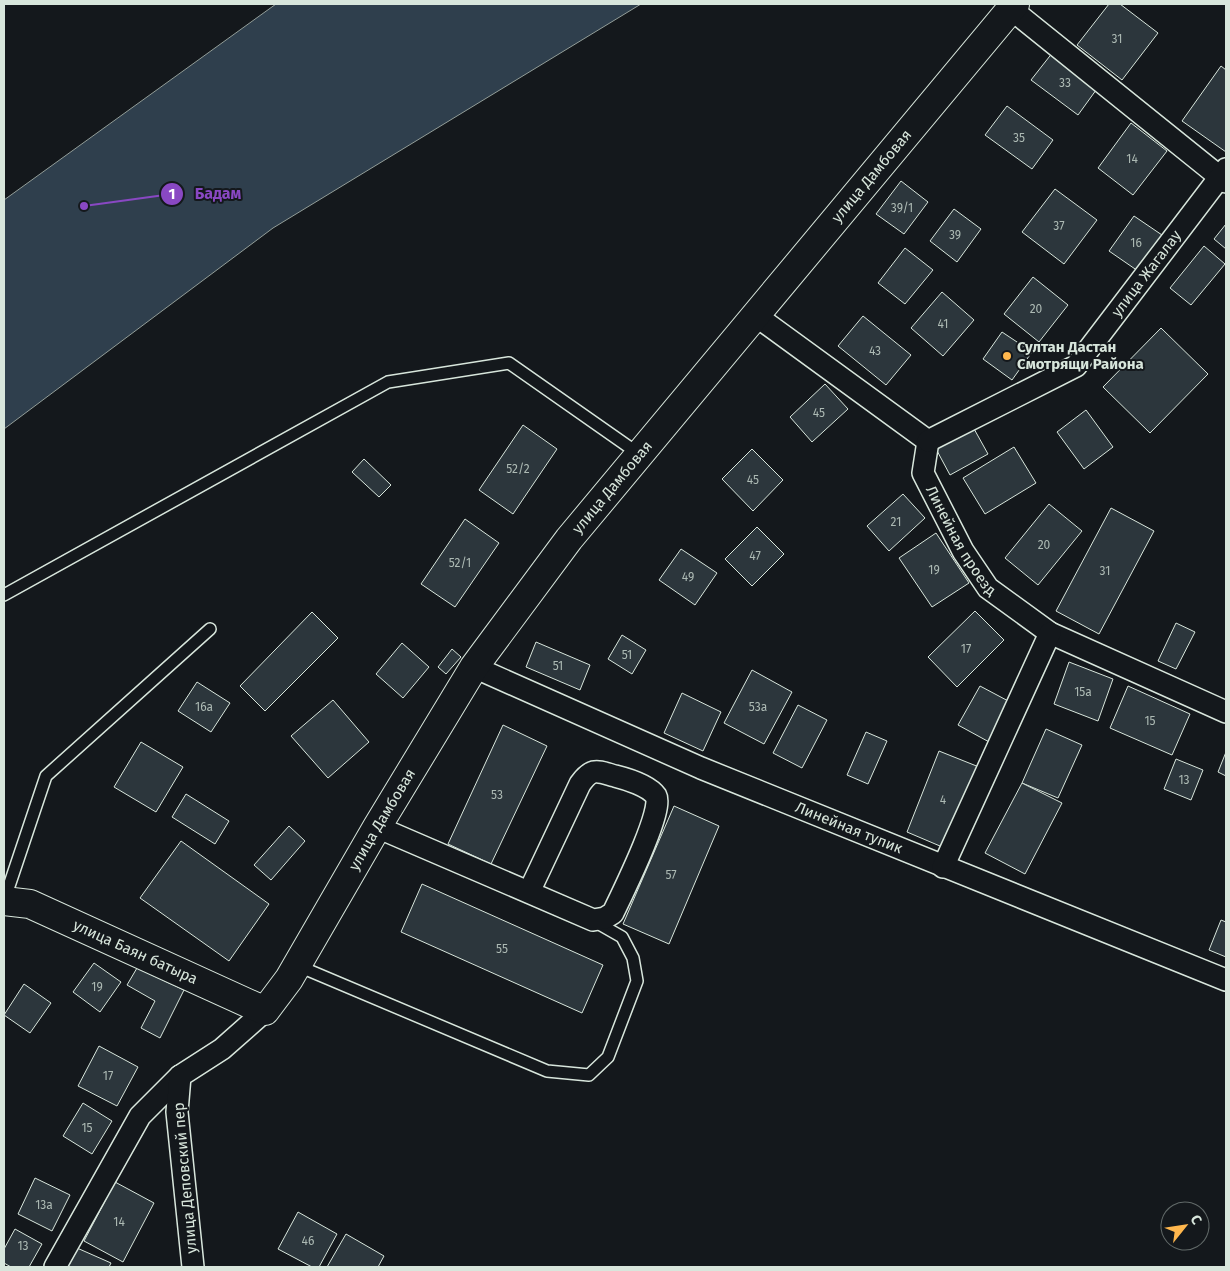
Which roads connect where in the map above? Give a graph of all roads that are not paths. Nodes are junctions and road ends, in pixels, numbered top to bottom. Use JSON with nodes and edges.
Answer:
{"nodes":[{"id":1,"x":1013,"y":6,"type":"edge"},
{"id":2,"x":1224,"y":176,"type":"edge"},
{"id":3,"x":755,"y":315,"type":"junction"},
{"id":4,"x":928,"y":441,"type":"junction"},
{"id":5,"x":639,"y":454,"type":"junction"},
{"id":6,"x":4,"y":595,"type":"edge"},
{"id":7,"x":210,"y":629,"type":"dead end"},
{"id":8,"x":1050,"y":633,"type":"junction"},
{"id":9,"x":474,"y":667,"type":"junction"},
{"id":10,"x":1226,"y":712,"type":"edge"},
{"id":11,"x":377,"y":827,"type":"junction"},
{"id":12,"x":943,"y":867,"type":"junction"},
{"id":13,"x":530,"y":892,"type":"junction"},
{"id":14,"x":4,"y":901,"type":"edge"},
{"id":15,"x":593,"y":920,"type":"junction"},
{"id":16,"x":296,"y":966,"type":"junction"},
{"id":17,"x":1226,"y":980,"type":"edge"},
{"id":18,"x":265,"y":1011,"type":"junction"},
{"id":19,"x":180,"y":1076,"type":"junction"},
{"id":20,"x":55,"y":1267,"type":"edge"},
{"id":21,"x":193,"y":1267,"type":"edge"}],
"edges":[{"from":1,"to":2,"type":"street"},
{"from":1,"to":3,"type":"street","name":"улица Дамбовая"},
{"from":2,"to":4,"type":"street","name":"улица Жагалау"},
{"from":3,"to":4,"type":"street"},
{"from":3,"to":5,"type":"street","name":"улица Дамбовая"},
{"from":4,"to":8,"type":"street","name":"Линейная проезд"},
{"from":5,"to":6,"type":"lane"},
{"from":5,"to":9,"type":"street","name":"улица Дамбовая"},
{"from":7,"to":14,"type":"lane"},
{"from":8,"to":10,"type":"street","name":"Линейная проезд"},
{"from":8,"to":12,"type":"street"},
{"from":9,"to":11,"type":"street","name":"улица Дамбовая"},
{"from":9,"to":12,"type":"street","name":"Линейная тупик"},
{"from":11,"to":13,"type":"street"},
{"from":11,"to":16,"type":"street","name":"улица Дамбовая"},
{"from":12,"to":17,"type":"street","name":"Линейная тупик"},
{"from":13,"to":15,"type":"street"},
{"from":13,"to":15,"type":"street"},
{"from":14,"to":18,"type":"street","name":"улица Баян батыра"},
{"from":15,"to":16,"type":"lane"},
{"from":16,"to":18,"type":"street","name":"улица Дамбовая"},
{"from":18,"to":19,"type":"street"},
{"from":19,"to":20,"type":"street"},
{"from":19,"to":21,"type":"street","name":"улица Деповский пер"}]}
